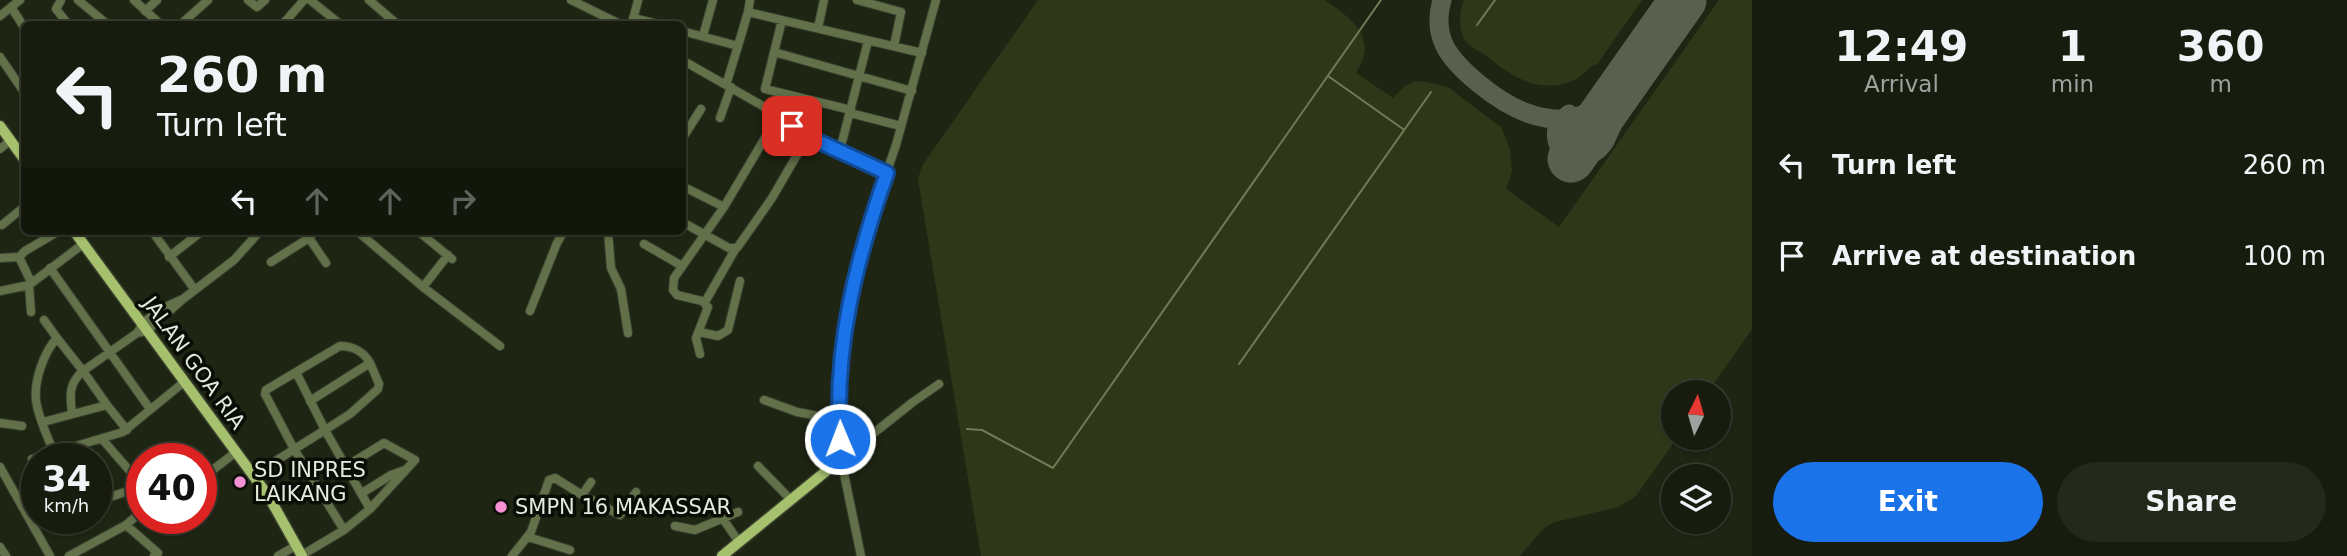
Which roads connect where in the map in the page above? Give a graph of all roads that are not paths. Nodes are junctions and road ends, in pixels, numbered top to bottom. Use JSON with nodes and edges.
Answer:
{"nodes":[{"id":1,"x":61,"y":0,"type":"edge"},
{"id":2,"x":78,"y":0,"type":"edge"},
{"id":3,"x":134,"y":0,"type":"edge"},
{"id":4,"x":157,"y":0,"type":"edge"},
{"id":5,"x":208,"y":0,"type":"edge"},
{"id":6,"x":248,"y":0,"type":"edge"},
{"id":7,"x":265,"y":0,"type":"edge"},
{"id":8,"x":304,"y":0,"type":"edge"},
{"id":9,"x":310,"y":0,"type":"edge"},
{"id":10,"x":369,"y":0,"type":"edge"},
{"id":11,"x":571,"y":0,"type":"edge"},
{"id":12,"x":638,"y":0,"type":"edge"},
{"id":13,"x":713,"y":0,"type":"edge"},
{"id":14,"x":750,"y":0,"type":"edge"},
{"id":15,"x":824,"y":0,"type":"edge"},
{"id":16,"x":857,"y":0,"type":"edge"},
{"id":17,"x":936,"y":0,"type":"edge"},
{"id":18,"x":15,"y":3,"type":"edge"},
{"id":19,"x":145,"y":11,"type":"junction"},
{"id":20,"x":748,"y":12,"type":"junction"},
{"id":21,"x":0,"y":16,"type":"edge"},
{"id":22,"x":782,"y":20,"type":"junction"},
{"id":23,"x":22,"y":21,"type":"edge"},
{"id":24,"x":66,"y":21,"type":"edge"},
{"id":25,"x":103,"y":21,"type":"edge"},
{"id":26,"x":157,"y":21,"type":"edge"},
{"id":27,"x":184,"y":21,"type":"edge"},
{"id":28,"x":286,"y":21,"type":"edge"},
{"id":29,"x":336,"y":21,"type":"edge"},
{"id":30,"x":394,"y":21,"type":"edge"},
{"id":31,"x":604,"y":21,"type":"edge"},
{"id":32,"x":632,"y":21,"type":"edge"},
{"id":33,"x":818,"y":28,"type":"junction"},
{"id":34,"x":686,"y":32,"type":"edge"},
{"id":35,"x":703,"y":36,"type":"junction"},
{"id":36,"x":868,"y":41,"type":"junction"},
{"id":37,"x":738,"y":46,"type":"junction"},
{"id":38,"x":894,"y":46,"type":"junction"},
{"id":39,"x":774,"y":52,"type":"junction"},
{"id":40,"x":922,"y":53,"type":"junction"},
{"id":41,"x":0,"y":57,"type":"edge"},
{"id":42,"x":686,"y":62,"type":"edge"},
{"id":43,"x":860,"y":76,"type":"junction"},
{"id":44,"x":728,"y":86,"type":"junction"},
{"id":45,"x":21,"y":88,"type":"edge"},
{"id":46,"x":765,"y":89,"type":"junction"},
{"id":47,"x":912,"y":91,"type":"junction"},
{"id":48,"x":761,"y":105,"type":"junction"},
{"id":49,"x":701,"y":109,"type":"dead end"},
{"id":50,"x":850,"y":111,"type":"junction"},
{"id":51,"x":778,"y":116,"type":"junction"},
{"id":52,"x":720,"y":118,"type":"dead end"},
{"id":53,"x":0,"y":126,"type":"edge"},
{"id":54,"x":901,"y":126,"type":"junction"},
{"id":55,"x":686,"y":133,"type":"edge"},
{"id":56,"x":807,"y":136,"type":"junction"},
{"id":57,"x":11,"y":140,"type":"junction"},
{"id":58,"x":0,"y":149,"type":"edge"},
{"id":59,"x":840,"y":150,"type":"junction"},
{"id":60,"x":21,"y":155,"type":"edge"},
{"id":61,"x":887,"y":173,"type":"junction"},
{"id":62,"x":686,"y":188,"type":"edge"},
{"id":63,"x":724,"y":207,"type":"junction"},
{"id":64,"x":21,"y":209,"type":"edge"},
{"id":65,"x":686,"y":224,"type":"edge"},
{"id":66,"x":2,"y":225,"type":"dead end"},
{"id":67,"x":705,"y":234,"type":"junction"},
{"id":68,"x":53,"y":235,"type":"edge"},
{"id":69,"x":77,"y":235,"type":"edge"},
{"id":70,"x":155,"y":235,"type":"edge"},
{"id":71,"x":197,"y":235,"type":"edge"},
{"id":72,"x":256,"y":235,"type":"edge"},
{"id":73,"x":311,"y":235,"type":"edge"},
{"id":74,"x":312,"y":235,"type":"edge"},
{"id":75,"x":362,"y":235,"type":"edge"},
{"id":76,"x":423,"y":235,"type":"edge"},
{"id":77,"x":562,"y":235,"type":"edge"},
{"id":78,"x":608,"y":235,"type":"edge"},
{"id":79,"x":83,"y":244,"type":"junction"},
{"id":80,"x":644,"y":244,"type":"dead end"},
{"id":81,"x":736,"y":248,"type":"junction"},
{"id":82,"x":19,"y":257,"type":"junction"},
{"id":83,"x":169,"y":257,"type":"junction"},
{"id":84,"x":0,"y":258,"type":"edge"},
{"id":85,"x":271,"y":262,"type":"dead end"},
{"id":86,"x":326,"y":263,"type":"dead end"},
{"id":87,"x":682,"y":266,"type":"junction"},
{"id":88,"x":50,"y":268,"type":"junction"},
{"id":89,"x":740,"y":281,"type":"dead end"},
{"id":90,"x":30,"y":283,"type":"junction"},
{"id":91,"x":423,"y":287,"type":"junction"},
{"id":92,"x":195,"y":290,"type":"junction"},
{"id":93,"x":0,"y":291,"type":"edge"},
{"id":94,"x":705,"y":303,"type":"junction"},
{"id":95,"x":530,"y":311,"type":"dead end"},
{"id":96,"x":32,"y":312,"type":"dead end"},
{"id":97,"x":44,"y":320,"type":"dead end"},
{"id":98,"x":142,"y":329,"type":"junction"},
{"id":99,"x":699,"y":332,"type":"junction"},
{"id":100,"x":628,"y":333,"type":"dead end"},
{"id":101,"x":57,"y":338,"type":"junction"},
{"id":102,"x":500,"y":346,"type":"dead end"},
{"id":103,"x":110,"y":352,"type":"junction"},
{"id":104,"x":700,"y":354,"type":"dead end"},
{"id":105,"x":370,"y":363,"type":"junction"},
{"id":106,"x":83,"y":370,"type":"junction"},
{"id":107,"x":296,"y":372,"type":"junction"},
{"id":108,"x":184,"y":382,"type":"junction"},
{"id":109,"x":939,"y":384,"type":"dead end"},
{"id":110,"x":764,"y":400,"type":"dead end"},
{"id":111,"x":310,"y":401,"type":"junction"},
{"id":112,"x":107,"y":405,"type":"junction"},
{"id":113,"x":150,"y":409,"type":"junction"},
{"id":114,"x":72,"y":414,"type":"junction"},
{"id":115,"x":839,"y":420,"type":"junction"},
{"id":116,"x":43,"y":422,"type":"junction"},
{"id":117,"x":0,"y":423,"type":"edge"},
{"id":118,"x":22,"y":426,"type":"dead end"},
{"id":119,"x":127,"y":430,"type":"junction"},
{"id":120,"x":325,"y":430,"type":"junction"},
{"id":121,"x":102,"y":439,"type":"junction"},
{"id":122,"x":50,"y":443,"type":"edge"},
{"id":123,"x":90,"y":443,"type":"edge"},
{"id":124,"x":294,"y":449,"type":"junction"},
{"id":125,"x":236,"y":452,"type":"junction"},
{"id":126,"x":841,"y":459,"type":"junction"},
{"id":127,"x":758,"y":466,"type":"dead end"},
{"id":128,"x":0,"y":467,"type":"edge"},
{"id":129,"x":126,"y":467,"type":"edge"},
{"id":130,"x":217,"y":467,"type":"edge"},
{"id":131,"x":345,"y":467,"type":"junction"},
{"id":132,"x":407,"y":470,"type":"junction"},
{"id":133,"x":253,"y":475,"type":"junction"},
{"id":134,"x":591,"y":482,"type":"dead end"},
{"id":135,"x":636,"y":492,"type":"dead end"},
{"id":136,"x":362,"y":493,"type":"junction"},
{"id":137,"x":582,"y":495,"type":"junction"},
{"id":138,"x":792,"y":500,"type":"junction"},
{"id":139,"x":370,"y":509,"type":"junction"},
{"id":140,"x":738,"y":512,"type":"dead end"},
{"id":141,"x":723,"y":519,"type":"junction"},
{"id":142,"x":126,"y":525,"type":"edge"},
{"id":143,"x":675,"y":526,"type":"dead end"},
{"id":144,"x":344,"y":530,"type":"junction"},
{"id":145,"x":136,"y":534,"type":"edge"},
{"id":146,"x":528,"y":537,"type":"junction"},
{"id":147,"x":739,"y":542,"type":"junction"},
{"id":148,"x":0,"y":547,"type":"edge"},
{"id":149,"x":570,"y":550,"type":"dead end"},
{"id":150,"x":300,"y":552,"type":"edge"},
{"id":151,"x":158,"y":555,"type":"edge"},
{"id":152,"x":6,"y":556,"type":"edge"},
{"id":153,"x":50,"y":556,"type":"edge"},
{"id":154,"x":69,"y":556,"type":"edge"},
{"id":155,"x":278,"y":556,"type":"edge"},
{"id":156,"x":512,"y":556,"type":"edge"},
{"id":157,"x":722,"y":556,"type":"edge"},
{"id":158,"x":861,"y":556,"type":"edge"}],
"edges":[{"from":1,"to":24,"type":"street"},
{"from":2,"to":25,"type":"street"},
{"from":3,"to":19,"type":"street"},
{"from":4,"to":19,"type":"street"},
{"from":5,"to":27,"type":"street"},
{"from":6,"to":7,"type":"street"},
{"from":8,"to":28,"type":"street"},
{"from":9,"to":29,"type":"street"},
{"from":10,"to":30,"type":"street"},
{"from":11,"to":31,"type":"street"},
{"from":12,"to":32,"type":"street"},
{"from":13,"to":35,"type":"street"},
{"from":14,"to":20,"type":"street"},
{"from":15,"to":33,"type":"street"},
{"from":16,"to":38,"type":"street"},
{"from":17,"to":40,"type":"street"},
{"from":18,"to":21,"type":"street"},
{"from":18,"to":23,"type":"street"},
{"from":19,"to":26,"type":"street"},
{"from":20,"to":22,"type":"street"},
{"from":20,"to":37,"type":"street"},
{"from":22,"to":33,"type":"street"},
{"from":22,"to":39,"type":"street"},
{"from":33,"to":36,"type":"street"},
{"from":34,"to":35,"type":"street"},
{"from":35,"to":37,"type":"street"},
{"from":36,"to":38,"type":"street"},
{"from":36,"to":43,"type":"street"},
{"from":37,"to":44,"type":"street"},
{"from":38,"to":40,"type":"street"},
{"from":39,"to":43,"type":"street"},
{"from":39,"to":46,"type":"street"},
{"from":40,"to":47,"type":"street"},
{"from":41,"to":45,"type":"street"},
{"from":42,"to":44,"type":"street"},
{"from":43,"to":47,"type":"street"},
{"from":43,"to":50,"type":"street"},
{"from":44,"to":48,"type":"street"},
{"from":44,"to":52,"type":"street"},
{"from":46,"to":48,"type":"street"},
{"from":46,"to":50,"type":"street"},
{"from":47,"to":54,"type":"street"},
{"from":48,"to":51,"type":"street"},
{"from":49,"to":55,"type":"street"},
{"from":50,"to":54,"type":"street"},
{"from":50,"to":59,"type":"street"},
{"from":51,"to":56,"type":"street"},
{"from":51,"to":63,"type":"street"},
{"from":53,"to":57,"type":"main road"},
{"from":54,"to":61,"type":"street"},
{"from":56,"to":59,"type":"street"},
{"from":56,"to":81,"type":"street"},
{"from":57,"to":58,"type":"street"},
{"from":57,"to":60,"type":"main road"},
{"from":59,"to":61,"type":"street"},
{"from":61,"to":115,"type":"street"},
{"from":62,"to":63,"type":"street"},
{"from":63,"to":67,"type":"street"},
{"from":64,"to":66,"type":"street"},
{"from":65,"to":67,"type":"street"},
{"from":67,"to":81,"type":"street"},
{"from":67,"to":87,"type":"street"},
{"from":68,"to":82,"type":"street"},
{"from":69,"to":79,"type":"main road","name":"JALAN GOA RIA"},
{"from":70,"to":83,"type":"street"},
{"from":71,"to":83,"type":"street"},
{"from":72,"to":92,"type":"street"},
{"from":73,"to":85,"type":"street"},
{"from":74,"to":86,"type":"street"},
{"from":75,"to":91,"type":"street"},
{"from":76,"to":91,"type":"street"},
{"from":77,"to":95,"type":"street"},
{"from":78,"to":100,"type":"street"},
{"from":79,"to":88,"type":"street"},
{"from":79,"to":98,"type":"main road","name":"JALAN GOA RIA"},
{"from":80,"to":87,"type":"street"},
{"from":81,"to":94,"type":"street"},
{"from":82,"to":84,"type":"street"},
{"from":82,"to":90,"type":"street"},
{"from":83,"to":92,"type":"street"},
{"from":87,"to":94,"type":"street"},
{"from":88,"to":90,"type":"street"},
{"from":88,"to":103,"type":"street"},
{"from":89,"to":99,"type":"street"},
{"from":90,"to":93,"type":"street"},
{"from":90,"to":96,"type":"street"},
{"from":91,"to":102,"type":"street"},
{"from":92,"to":98,"type":"street"},
{"from":94,"to":99,"type":"street"},
{"from":97,"to":101,"type":"street"},
{"from":98,"to":103,"type":"street"},
{"from":98,"to":108,"type":"main road","name":"JALAN GOA RIA"},
{"from":99,"to":104,"type":"street"},
{"from":101,"to":106,"type":"street"},
{"from":101,"to":116,"type":"street"},
{"from":103,"to":106,"type":"street"},
{"from":103,"to":113,"type":"street"},
{"from":105,"to":107,"type":"street"},
{"from":105,"to":111,"type":"street"},
{"from":105,"to":120,"type":"street"},
{"from":106,"to":112,"type":"street"},
{"from":106,"to":114,"type":"street"},
{"from":107,"to":111,"type":"street"},
{"from":107,"to":124,"type":"street"},
{"from":108,"to":113,"type":"street"},
{"from":108,"to":125,"type":"main road","name":"JALAN GOA RIA"},
{"from":109,"to":126,"type":"street"},
{"from":110,"to":115,"type":"street"},
{"from":111,"to":120,"type":"street"},
{"from":112,"to":114,"type":"street"},
{"from":112,"to":119,"type":"street"},
{"from":113,"to":119,"type":"street"},
{"from":114,"to":116,"type":"street"},
{"from":115,"to":126,"type":"street"},
{"from":116,"to":122,"type":"street"},
{"from":117,"to":118,"type":"street"},
{"from":119,"to":121,"type":"street"},
{"from":120,"to":124,"type":"street"},
{"from":120,"to":131,"type":"street"},
{"from":121,"to":123,"type":"street"},
{"from":121,"to":129,"type":"street"},
{"from":124,"to":133,"type":"street"},
{"from":124,"to":144,"type":"street"},
{"from":125,"to":130,"type":"street"},
{"from":125,"to":133,"type":"main road","name":"JALAN GOA RIA"},
{"from":126,"to":138,"type":"main road"},
{"from":126,"to":158,"type":"street"},
{"from":127,"to":138,"type":"street"},
{"from":128,"to":153,"type":"street"},
{"from":131,"to":132,"type":"street"},
{"from":131,"to":136,"type":"street"},
{"from":132,"to":136,"type":"street"},
{"from":132,"to":139,"type":"street"},
{"from":133,"to":150,"type":"main road","name":"JALAN GOA RIA"},
{"from":134,"to":137,"type":"street"},
{"from":135,"to":137,"type":"street"},
{"from":136,"to":139,"type":"street"},
{"from":137,"to":146,"type":"street"},
{"from":138,"to":147,"type":"main road"},
{"from":139,"to":144,"type":"street"},
{"from":140,"to":141,"type":"street"},
{"from":141,"to":143,"type":"street"},
{"from":141,"to":147,"type":"street"},
{"from":142,"to":154,"type":"street"},
{"from":144,"to":150,"type":"street"},
{"from":145,"to":151,"type":"street"},
{"from":146,"to":149,"type":"street"},
{"from":146,"to":156,"type":"street"},
{"from":147,"to":157,"type":"main road"},
{"from":148,"to":152,"type":"street"},
{"from":150,"to":155,"type":"street"}]}
